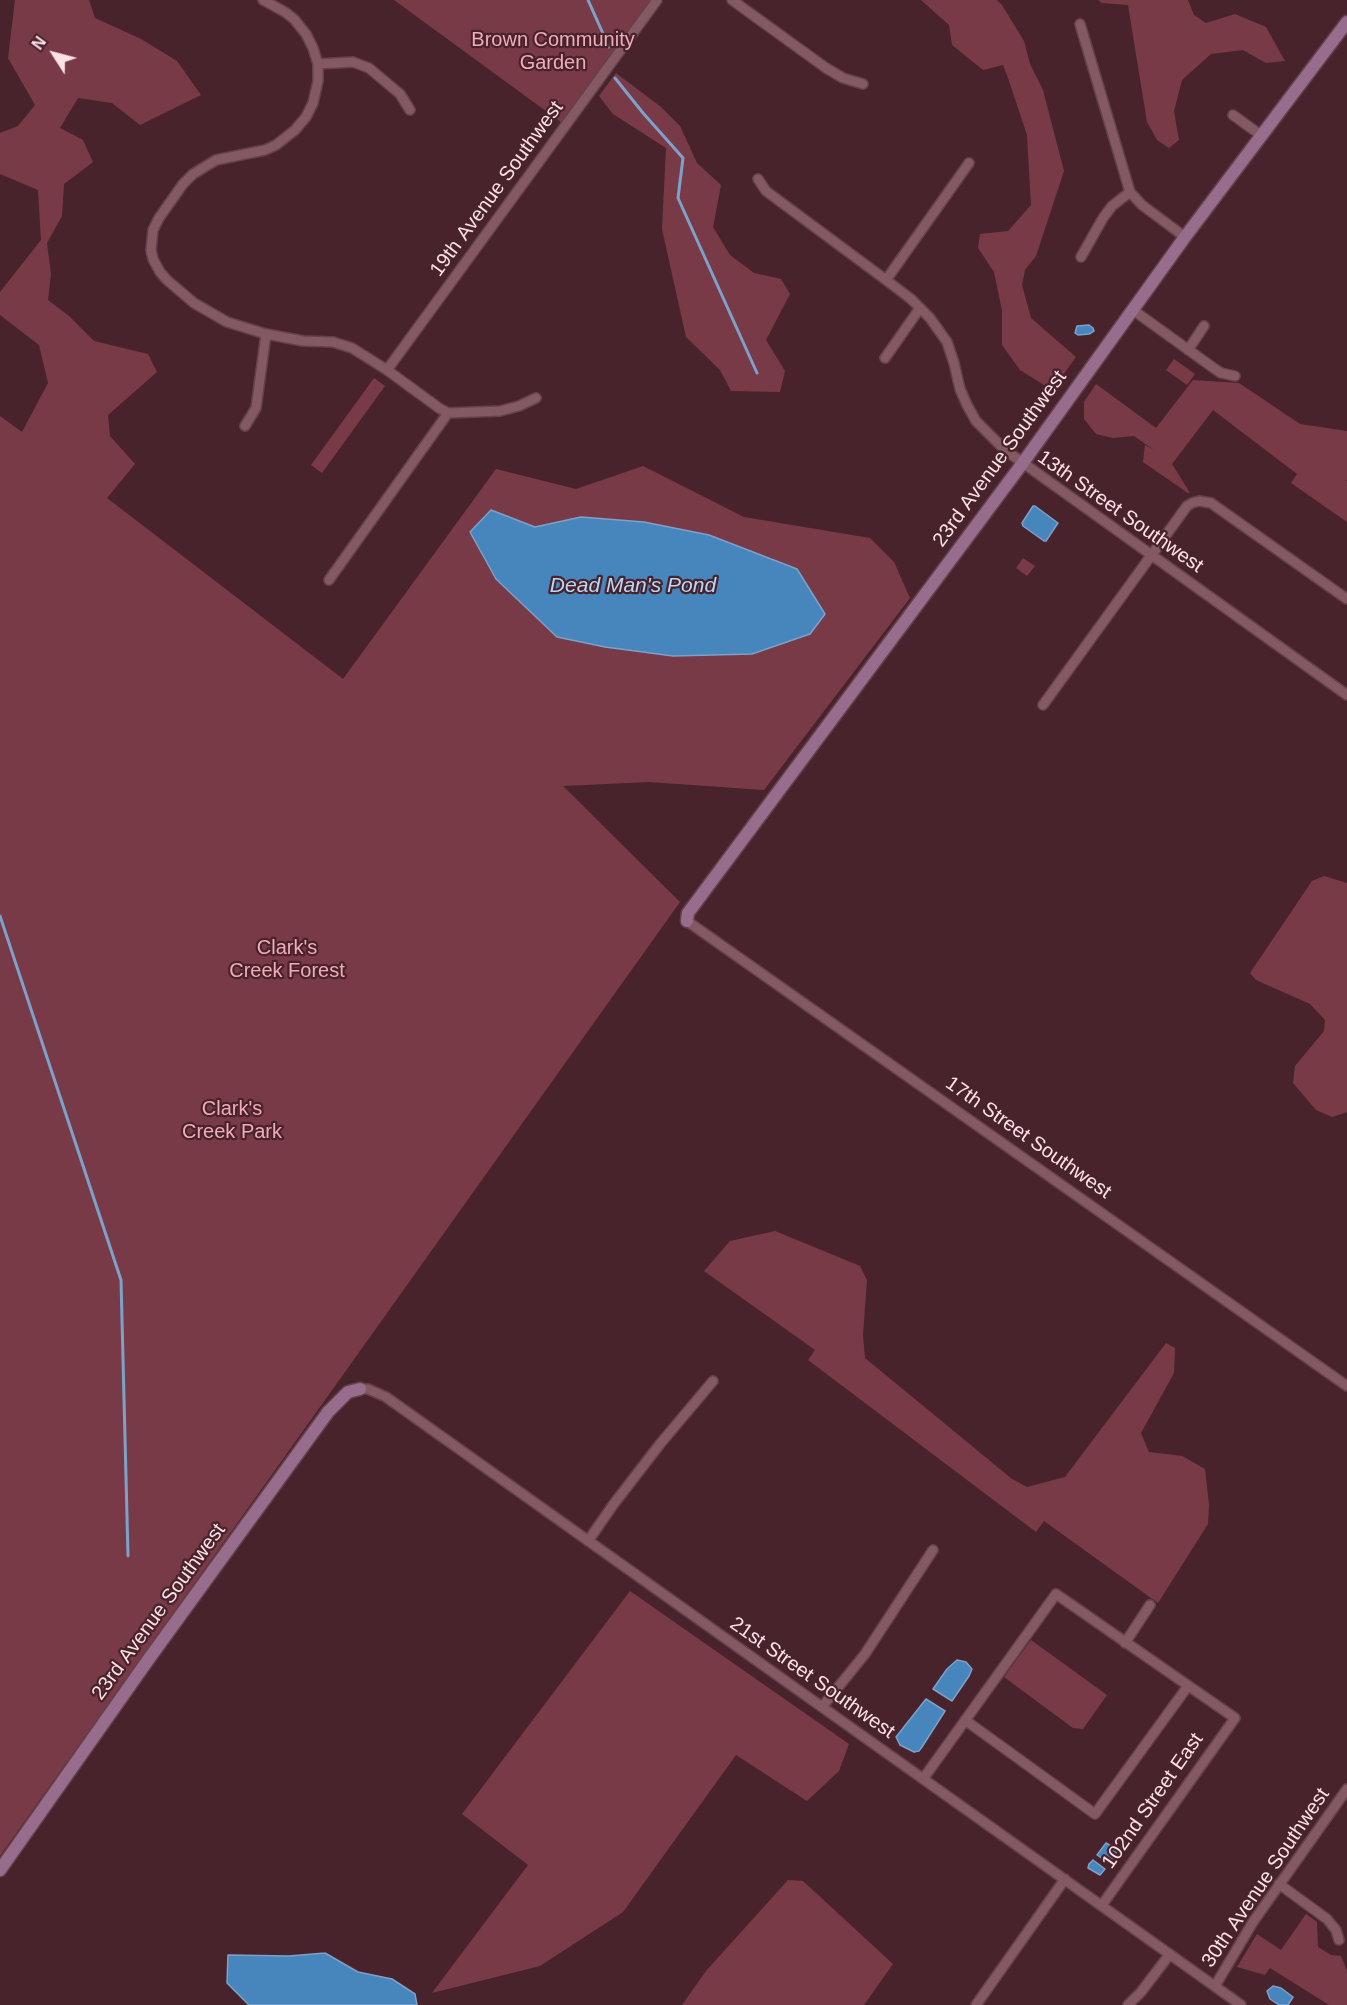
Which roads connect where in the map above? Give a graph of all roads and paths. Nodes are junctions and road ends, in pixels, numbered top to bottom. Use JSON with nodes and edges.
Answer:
{"nodes":[{"id":1,"x":263,"y":0,"type":"edge"},
{"id":2,"x":657,"y":0,"type":"edge"},
{"id":3,"x":732,"y":0,"type":"edge"},
{"id":4,"x":1347,"y":22,"type":"edge"},
{"id":5,"x":1080,"y":24,"type":"dead end"},
{"id":6,"x":318,"y":64,"type":"junction"},
{"id":7,"x":863,"y":84,"type":"dead end"},
{"id":8,"x":410,"y":110,"type":"dead end"},
{"id":9,"x":1233,"y":115,"type":"dead end"},
{"id":10,"x":1262,"y":135,"type":"junction"},
{"id":11,"x":969,"y":163,"type":"dead end"},
{"id":12,"x":758,"y":179,"type":"dead end"},
{"id":13,"x":1130,"y":192,"type":"junction"},
{"id":14,"x":1185,"y":237,"type":"junction"},
{"id":15,"x":1081,"y":257,"type":"dead end"},
{"id":16,"x":886,"y":280,"type":"junction"},
{"id":17,"x":920,"y":308,"type":"junction"},
{"id":18,"x":1133,"y":310,"type":"junction"},
{"id":19,"x":1204,"y":326,"type":"dead end"},
{"id":20,"x":266,"y":334,"type":"junction"},
{"id":21,"x":1188,"y":350,"type":"junction"},
{"id":22,"x":885,"y":358,"type":"dead end"},
{"id":23,"x":387,"y":370,"type":"junction"},
{"id":24,"x":1235,"y":376,"type":"dead end"},
{"id":25,"x":536,"y":398,"type":"dead end"},
{"id":26,"x":448,"y":413,"type":"junction"},
{"id":27,"x":245,"y":426,"type":"dead end"},
{"id":28,"x":1022,"y":464,"type":"junction"},
{"id":29,"x":1152,"y":556,"type":"junction"},
{"id":30,"x":329,"y":580,"type":"dead end"},
{"id":31,"x":1347,"y":599,"type":"edge"},
{"id":32,"x":1347,"y":694,"type":"edge"},
{"id":33,"x":1043,"y":705,"type":"dead end"},
{"id":34,"x":687,"y":921,"type":"joint"},
{"id":35,"x":713,"y":1382,"type":"dead end"},
{"id":36,"x":1347,"y":1386,"type":"edge"},
{"id":37,"x":360,"y":1389,"type":"joint"},
{"id":38,"x":588,"y":1542,"type":"junction"},
{"id":39,"x":933,"y":1550,"type":"dead end"},
{"id":40,"x":1150,"y":1605,"type":"dead end"},
{"id":41,"x":1125,"y":1643,"type":"junction"},
{"id":42,"x":1188,"y":1686,"type":"junction"},
{"id":43,"x":822,"y":1707,"type":"junction"},
{"id":44,"x":965,"y":1720,"type":"junction"},
{"id":45,"x":923,"y":1779,"type":"junction"},
{"id":46,"x":1347,"y":1789,"type":"edge"},
{"id":47,"x":1344,"y":1801,"type":"edge"},
{"id":48,"x":0,"y":1869,"type":"edge"},
{"id":49,"x":1065,"y":1879,"type":"junction"},
{"id":50,"x":1279,"y":1884,"type":"junction"},
{"id":51,"x":1102,"y":1905,"type":"junction"},
{"id":52,"x":1340,"y":1940,"type":"dead end"},
{"id":53,"x":1170,"y":1954,"type":"junction"},
{"id":54,"x":1215,"y":1986,"type":"junction"},
{"id":55,"x":976,"y":2005,"type":"edge"},
{"id":56,"x":1128,"y":2005,"type":"edge"},
{"id":57,"x":1241,"y":2005,"type":"edge"}],
"edges":[{"from":1,"to":6,"type":"street"},
{"from":2,"to":23,"type":"street","name":"19th Avenue Southwest"},
{"from":3,"to":7,"type":"street"},
{"from":4,"to":10,"type":"street","name":"23rd Avenue Southwest"},
{"from":5,"to":13,"type":"street"},
{"from":6,"to":8,"type":"street"},
{"from":6,"to":20,"type":"street"},
{"from":9,"to":10,"type":"street"},
{"from":10,"to":14,"type":"street","name":"23rd Avenue Southwest"},
{"from":11,"to":16,"type":"street"},
{"from":12,"to":16,"type":"street","name":"13th Street Southwest"},
{"from":13,"to":14,"type":"street"},
{"from":13,"to":15,"type":"street"},
{"from":14,"to":18,"type":"street","name":"23rd Avenue Southwest"},
{"from":16,"to":17,"type":"street","name":"13th Street Southwest"},
{"from":17,"to":22,"type":"street"},
{"from":17,"to":28,"type":"street","name":"13th Street Southwest"},
{"from":18,"to":21,"type":"street"},
{"from":18,"to":28,"type":"street","name":"23rd Avenue Southwest"},
{"from":19,"to":21,"type":"street"},
{"from":20,"to":23,"type":"street"},
{"from":20,"to":27,"type":"street"},
{"from":21,"to":24,"type":"street"},
{"from":23,"to":26,"type":"street"},
{"from":25,"to":26,"type":"street"},
{"from":26,"to":30,"type":"street"},
{"from":28,"to":29,"type":"street","name":"13th Street Southwest"},
{"from":28,"to":34,"type":"street","name":"23rd Avenue Southwest"},
{"from":29,"to":31,"type":"street"},
{"from":29,"to":32,"type":"street","name":"13th Street Southwest"},
{"from":29,"to":33,"type":"street"},
{"from":34,"to":36,"type":"street","name":"17th Street Southwest"},
{"from":35,"to":38,"type":"street"},
{"from":37,"to":38,"type":"street","name":"21st Street Southwest"},
{"from":37,"to":48,"type":"street","name":"23rd Avenue Southwest"},
{"from":38,"to":43,"type":"street","name":"21st Street Southwest"},
{"from":39,"to":43,"type":"street"},
{"from":40,"to":41,"type":"street"},
{"from":41,"to":42,"type":"street"},
{"from":41,"to":44,"type":"street"},
{"from":42,"to":44,"type":"street"},
{"from":42,"to":51,"type":"street","name":"102nd Street East"},
{"from":43,"to":45,"type":"street","name":"21st Street Southwest"},
{"from":44,"to":45,"type":"street"},
{"from":45,"to":49,"type":"street","name":"21st Street Southwest"},
{"from":46,"to":47,"type":"street","name":"30th Avenue Southwest"},
{"from":47,"to":50,"type":"street","name":"30th Avenue Southwest"},
{"from":49,"to":51,"type":"street","name":"21st Street Southwest"},
{"from":49,"to":55,"type":"street"},
{"from":50,"to":52,"type":"street"},
{"from":50,"to":54,"type":"street","name":"30th Avenue Southwest"},
{"from":51,"to":53,"type":"street","name":"21st Street Southwest"},
{"from":53,"to":54,"type":"street","name":"21st Street Southwest"},
{"from":53,"to":56,"type":"street"},
{"from":54,"to":57,"type":"street","name":"21st Street Southwest"}]}
